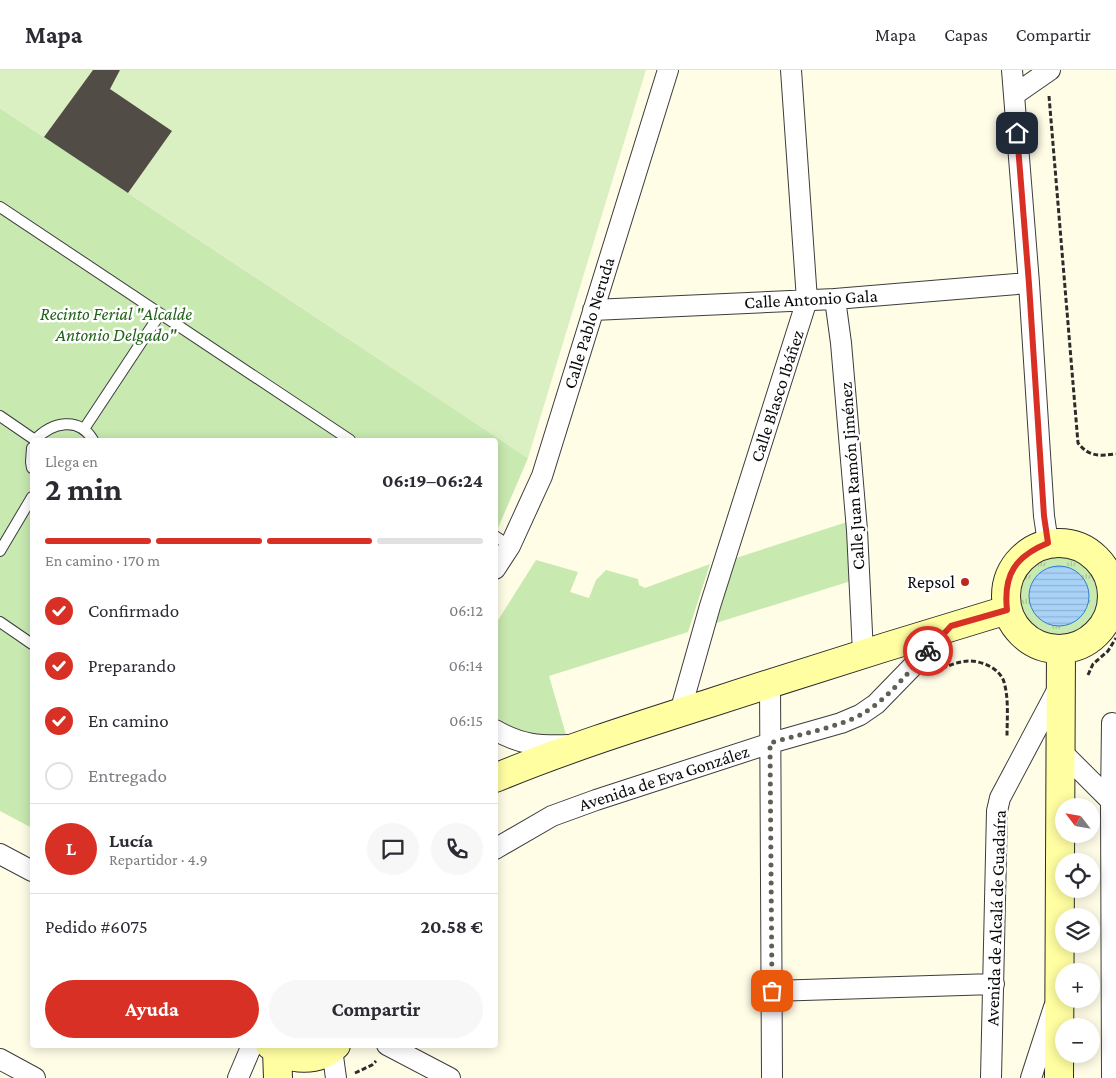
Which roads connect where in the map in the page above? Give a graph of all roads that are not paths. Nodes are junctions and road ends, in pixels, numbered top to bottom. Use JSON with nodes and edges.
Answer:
{"nodes":[{"id":1,"x":668,"y":70,"type":"edge"},
{"id":2,"x":791,"y":70,"type":"edge"},
{"id":3,"x":1012,"y":70,"type":"edge"},
{"id":4,"x":1048,"y":71,"type":"edge"},
{"id":5,"x":1014,"y":95,"type":"junction"},
{"id":6,"x":0,"y":207,"type":"edge"},
{"id":7,"x":1029,"y":284,"type":"junction"},
{"id":8,"x":835,"y":299,"type":"junction"},
{"id":9,"x":808,"y":300,"type":"junction"},
{"id":10,"x":592,"y":310,"type":"junction"},
{"id":11,"x":160,"y":314,"type":"junction"},
{"id":12,"x":0,"y":416,"type":"edge"},
{"id":13,"x":84,"y":430,"type":"junction"},
{"id":14,"x":32,"y":438,"type":"edge"},
{"id":15,"x":37,"y":438,"type":"edge"},
{"id":16,"x":92,"y":438,"type":"edge"},
{"id":17,"x":347,"y":438,"type":"edge"},
{"id":18,"x":30,"y":500,"type":"edge"},
{"id":19,"x":502,"y":541,"type":"edge"},
{"id":20,"x":1048,"y":543,"type":"junction"},
{"id":21,"x":0,"y":551,"type":"edge"},
{"id":22,"x":498,"y":557,"type":"edge"},
{"id":23,"x":1108,"y":563,"type":"edge"},
{"id":24,"x":1114,"y":594,"type":"edge"},
{"id":25,"x":1007,"y":610,"type":"junction"},
{"id":26,"x":0,"y":622,"type":"edge"},
{"id":27,"x":951,"y":626,"type":"junction"},
{"id":28,"x":30,"y":643,"type":"edge"},
{"id":29,"x":1061,"y":650,"type":"junction"},
{"id":30,"x":863,"y":653,"type":"junction"},
{"id":31,"x":770,"y":683,"type":"junction"},
{"id":32,"x":1060,"y":683,"type":"junction"},
{"id":33,"x":680,"y":712,"type":"junction"},
{"id":34,"x":1112,"y":722,"type":"dead end"},
{"id":35,"x":498,"y":731,"type":"edge"},
{"id":36,"x":770,"y":743,"type":"junction"},
{"id":37,"x":583,"y":744,"type":"junction"},
{"id":38,"x":1060,"y":750,"type":"junction"},
{"id":39,"x":498,"y":777,"type":"edge"},
{"id":40,"x":1111,"y":802,"type":"junction"},
{"id":41,"x":498,"y":847,"type":"edge"},
{"id":42,"x":0,"y":854,"type":"edge"},
{"id":43,"x":30,"y":870,"type":"edge"},
{"id":44,"x":1059,"y":963,"type":"edge"},
{"id":45,"x":994,"y":984,"type":"junction"},
{"id":46,"x":772,"y":991,"type":"junction"},
{"id":47,"x":1055,"y":1003,"type":"edge"},
{"id":48,"x":1059,"y":1008,"type":"edge"},
{"id":49,"x":266,"y":1048,"type":"edge"},
{"id":50,"x":267,"y":1048,"type":"edge"},
{"id":51,"x":270,"y":1048,"type":"edge"},
{"id":52,"x":384,"y":1049,"type":"edge"},
{"id":53,"x":322,"y":1057,"type":"edge"},
{"id":54,"x":0,"y":1059,"type":"edge"},
{"id":55,"x":344,"y":1076,"type":"edge"},
{"id":56,"x":35,"y":1078,"type":"edge"},
{"id":57,"x":238,"y":1078,"type":"edge"},
{"id":58,"x":278,"y":1078,"type":"edge"},
{"id":59,"x":450,"y":1078,"type":"edge"},
{"id":60,"x":772,"y":1078,"type":"edge"},
{"id":61,"x":991,"y":1078,"type":"edge"},
{"id":62,"x":1031,"y":1078,"type":"edge"},
{"id":63,"x":1059,"y":1078,"type":"edge"},
{"id":64,"x":1112,"y":1078,"type":"edge"}],
"edges":[{"from":1,"to":10,"type":"street","name":"Calle Pablo Neruda"},
{"from":2,"to":9,"type":"street","name":"Calle Blasco Ibáñez"},
{"from":3,"to":5,"type":"street"},
{"from":4,"to":5,"type":"street"},
{"from":5,"to":7,"type":"street"},
{"from":6,"to":11,"type":"lane"},
{"from":7,"to":8,"type":"street","name":"Calle Antonio Gala"},
{"from":7,"to":20,"type":"street"},
{"from":8,"to":9,"type":"street","name":"Calle Antonio Gala"},
{"from":8,"to":30,"type":"street","name":"Calle Juan Ramón Jiménez"},
{"from":9,"to":10,"type":"street","name":"Calle Antonio Gala"},
{"from":9,"to":33,"type":"street","name":"Calle Blasco Ibáñez"},
{"from":10,"to":19,"type":"street","name":"Calle Pablo Neruda"},
{"from":11,"to":13,"type":"lane"},
{"from":11,"to":17,"type":"lane"},
{"from":12,"to":14,"type":"lane"},
{"from":13,"to":15,"type":"lane"},
{"from":13,"to":16,"type":"lane"},
{"from":18,"to":21,"type":"lane"},
{"from":19,"to":22,"type":"street","name":"Calle Pablo Neruda"},
{"from":20,"to":23,"type":"street"},
{"from":20,"to":25,"type":"street"},
{"from":23,"to":24,"type":"street"},
{"from":24,"to":29,"type":"street"},
{"from":25,"to":27,"type":"street"},
{"from":25,"to":29,"type":"street"},
{"from":26,"to":28,"type":"lane"},
{"from":27,"to":30,"type":"street"},
{"from":27,"to":36,"type":"street","name":"Avenida de Eva González"},
{"from":29,"to":32,"type":"street","name":"Avenida de Alcalá de Guadaíra"},
{"from":30,"to":31,"type":"street"},
{"from":31,"to":33,"type":"street"},
{"from":31,"to":36,"type":"street"},
{"from":32,"to":38,"type":"street","name":"Avenida de Alcalá de Guadaíra"},
{"from":32,"to":45,"type":"street","name":"Avenida de Alcalá de Guadaíra"},
{"from":33,"to":37,"type":"street"},
{"from":34,"to":40,"type":"street"},
{"from":35,"to":37,"type":"street"},
{"from":36,"to":41,"type":"street","name":"Avenida de Eva González"},
{"from":36,"to":46,"type":"street"},
{"from":37,"to":39,"type":"street"},
{"from":38,"to":40,"type":"street"},
{"from":38,"to":44,"type":"street","name":"Avenida de Alcalá de Guadaíra"},
{"from":40,"to":64,"type":"street"},
{"from":42,"to":43,"type":"street"},
{"from":45,"to":46,"type":"street"},
{"from":45,"to":61,"type":"street","name":"Avenida de Alcalá de Guadaíra"},
{"from":46,"to":60,"type":"street"},
{"from":47,"to":62,"type":"street"},
{"from":48,"to":63,"type":"street","name":"Avenida de Alcalá de Guadaíra"},
{"from":49,"to":57,"type":"street"},
{"from":50,"to":58,"type":"street"},
{"from":51,"to":53,"type":"street"},
{"from":52,"to":59,"type":"street"},
{"from":53,"to":55,"type":"street"},
{"from":54,"to":56,"type":"street"}]}
